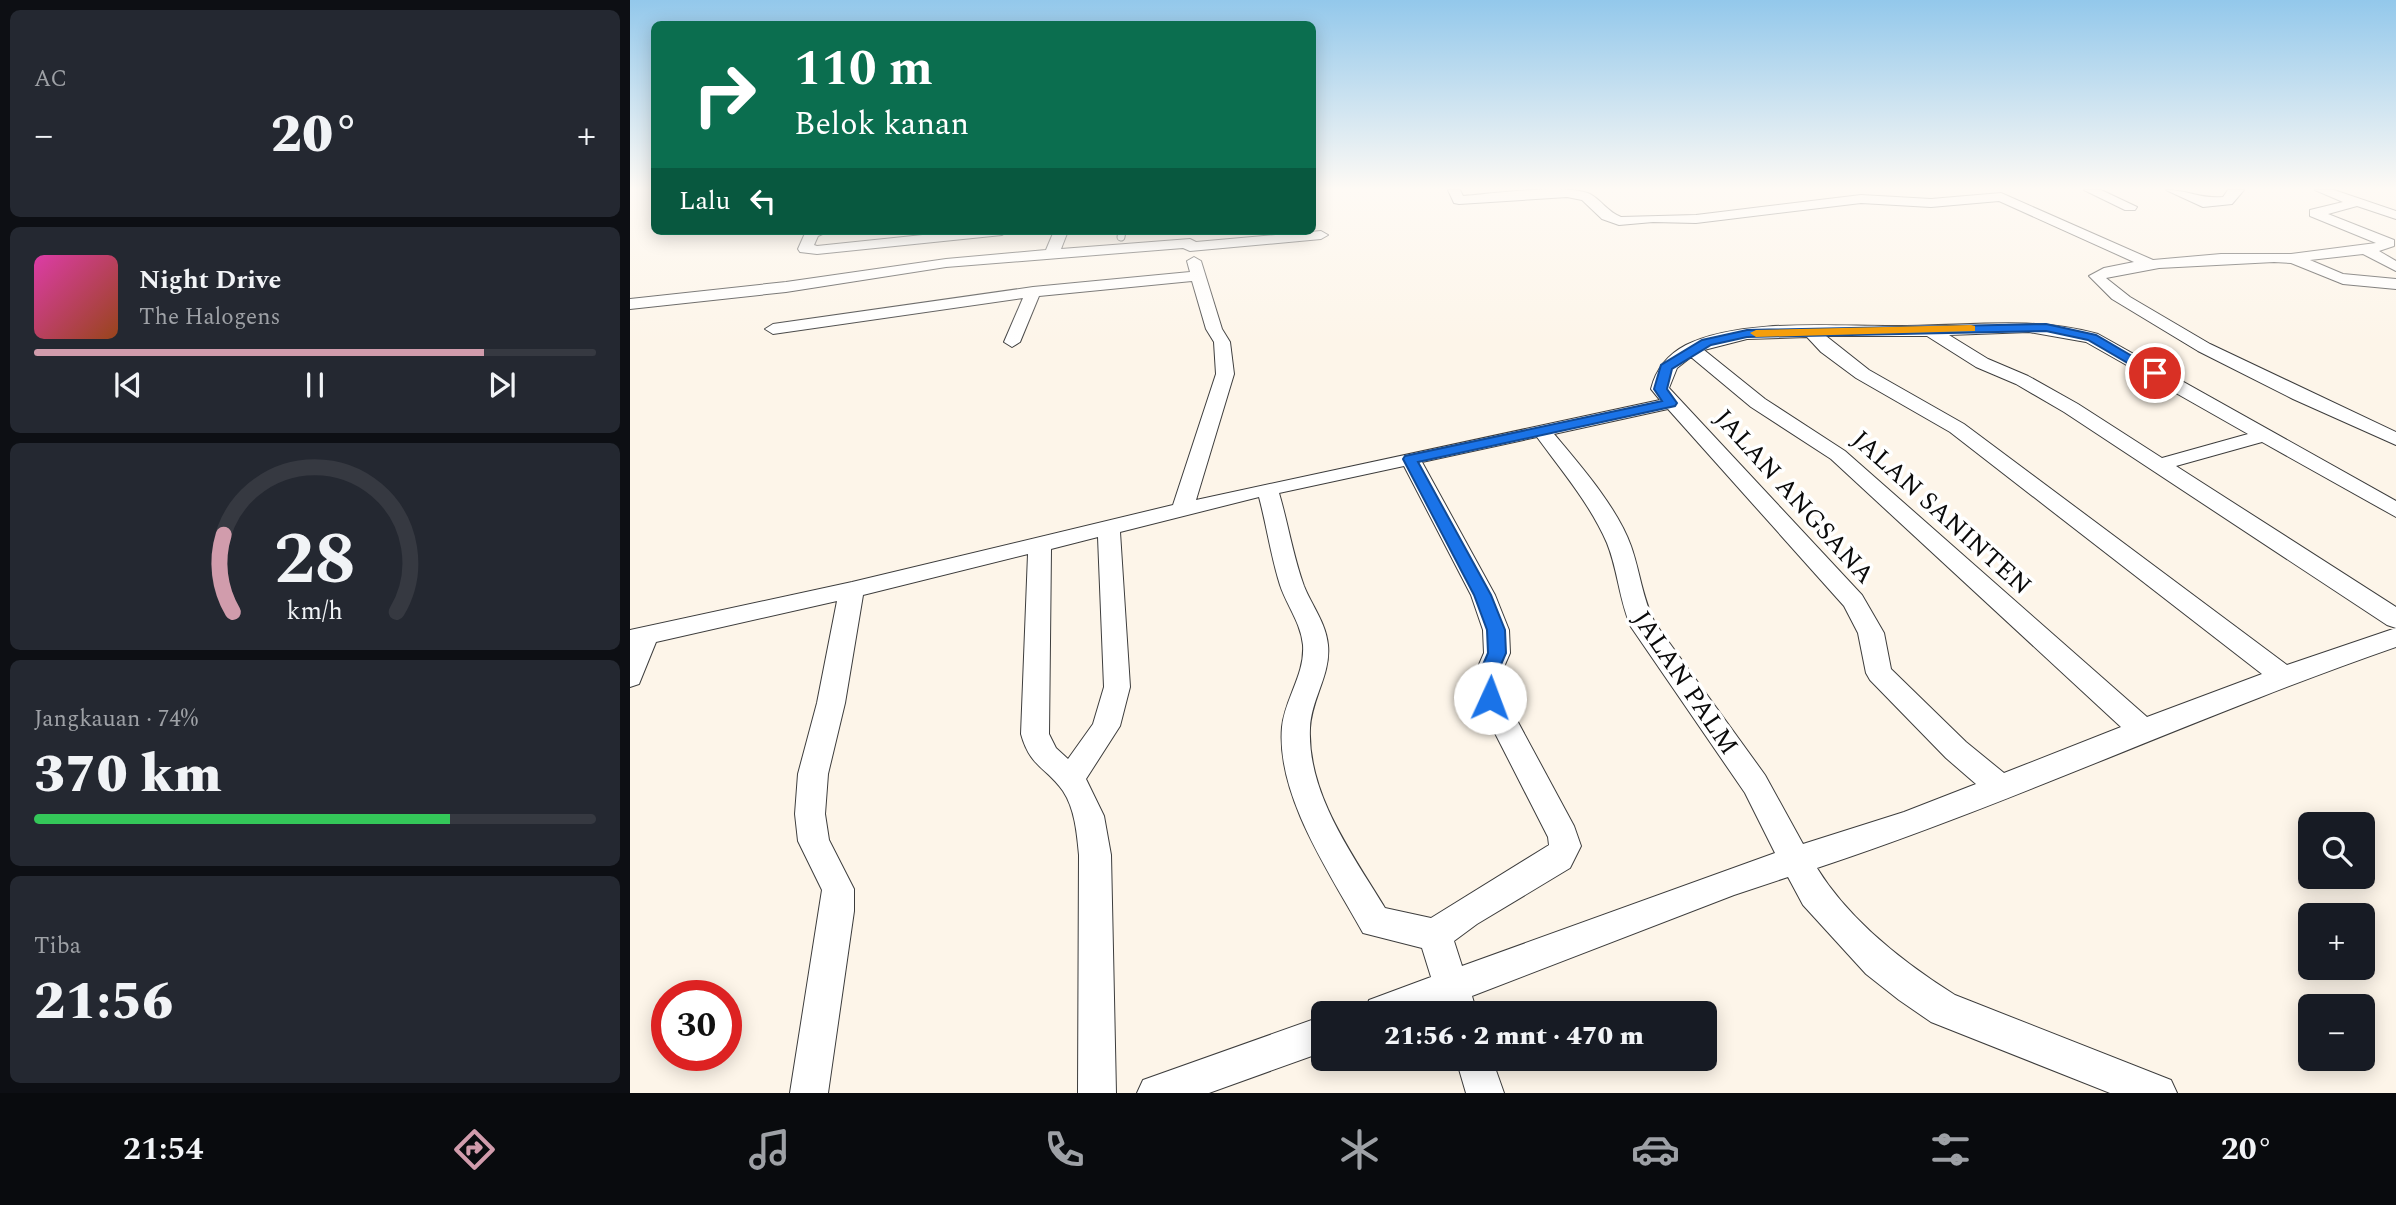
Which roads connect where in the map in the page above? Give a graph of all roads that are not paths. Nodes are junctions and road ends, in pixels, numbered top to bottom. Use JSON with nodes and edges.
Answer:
{"nodes":[{"id":1,"x":808,"y":241,"type":"edge"},
{"id":2,"x":904,"y":241,"type":"edge"},
{"id":3,"x":998,"y":241,"type":"edge"},
{"id":4,"x":1057,"y":241,"type":"edge"},
{"id":5,"x":1184,"y":241,"type":"edge"},
{"id":6,"x":1190,"y":241,"type":"edge"},
{"id":7,"x":2102,"y":241,"type":"edge"},
{"id":8,"x":2392,"y":242,"type":"edge"},
{"id":9,"x":2369,"y":249,"type":"junction"},
{"id":10,"x":1051,"y":256,"type":"junction"},
{"id":11,"x":2290,"y":258,"type":"junction"},
{"id":12,"x":2150,"y":264,"type":"junction"},
{"id":13,"x":2396,"y":267,"type":"edge"},
{"id":14,"x":1198,"y":276,"type":"junction"},
{"id":15,"x":984,"y":281,"type":"junction"},
{"id":16,"x":2396,"y":284,"type":"edge"},
{"id":17,"x":1034,"y":292,"type":"junction"},
{"id":18,"x":630,"y":304,"type":"edge"},
{"id":19,"x":773,"y":329,"type":"dead end"},
{"id":20,"x":1931,"y":331,"type":"junction"},
{"id":21,"x":1812,"y":332,"type":"junction"},
{"id":22,"x":1012,"y":342,"type":"dead end"},
{"id":23,"x":1693,"y":350,"type":"junction"},
{"id":24,"x":1671,"y":403,"type":"junction"},
{"id":25,"x":1541,"y":430,"type":"junction"},
{"id":26,"x":2263,"y":436,"type":"junction"},
{"id":27,"x":2396,"y":439,"type":"edge"},
{"id":28,"x":1410,"y":459,"type":"junction"},
{"id":29,"x":2158,"y":466,"type":"junction"},
{"id":30,"x":1267,"y":489,"type":"junction"},
{"id":31,"x":1182,"y":510,"type":"junction"},
{"id":32,"x":2396,"y":510,"type":"edge"},
{"id":33,"x":1109,"y":528,"type":"junction"},
{"id":34,"x":1040,"y":543,"type":"junction"},
{"id":35,"x":852,"y":590,"type":"junction"},
{"id":36,"x":2396,"y":619,"type":"edge"},
{"id":37,"x":638,"y":637,"type":"edge"},
{"id":38,"x":2396,"y":637,"type":"edge"},
{"id":39,"x":2283,"y":676,"type":"junction"},
{"id":40,"x":630,"y":677,"type":"edge"},
{"id":41,"x":2143,"y":730,"type":"junction"},
{"id":42,"x":1070,"y":778,"type":"junction"},
{"id":43,"x":2002,"y":788,"type":"junction"},
{"id":44,"x":1795,"y":861,"type":"junction"},
{"id":45,"x":1435,"y":935,"type":"junction"},
{"id":46,"x":1455,"y":1001,"type":"edge"},
{"id":47,"x":1311,"y":1039,"type":"edge"},
{"id":48,"x":1478,"y":1071,"type":"edge"},
{"id":49,"x":1173,"y":1091,"type":"edge"},
{"id":50,"x":809,"y":1093,"type":"edge"},
{"id":51,"x":1097,"y":1093,"type":"edge"},
{"id":52,"x":1485,"y":1093,"type":"edge"},
{"id":53,"x":2158,"y":1093,"type":"edge"}],
"edges":[{"from":1,"to":2,"type":"street"},
{"from":3,"to":15,"type":"street"},
{"from":4,"to":10,"type":"street"},
{"from":5,"to":10,"type":"street"},
{"from":6,"to":14,"type":"street"},
{"from":7,"to":12,"type":"street"},
{"from":8,"to":9,"type":"street"},
{"from":9,"to":11,"type":"street"},
{"from":9,"to":13,"type":"street"},
{"from":10,"to":15,"type":"street"},
{"from":11,"to":12,"type":"street"},
{"from":11,"to":16,"type":"street"},
{"from":12,"to":27,"type":"street"},
{"from":14,"to":17,"type":"street"},
{"from":14,"to":31,"type":"street"},
{"from":15,"to":17,"type":"street"},
{"from":15,"to":18,"type":"street"},
{"from":15,"to":19,"type":"street"},
{"from":17,"to":22,"type":"street"},
{"from":20,"to":21,"type":"street"},
{"from":20,"to":26,"type":"street"},
{"from":20,"to":29,"type":"street"},
{"from":21,"to":23,"type":"street"},
{"from":21,"to":39,"type":"street"},
{"from":23,"to":24,"type":"street"},
{"from":23,"to":41,"type":"street","name":"JALAN SANINTEN"},
{"from":24,"to":25,"type":"street"},
{"from":24,"to":43,"type":"street","name":"JALAN ANGSANA"},
{"from":25,"to":28,"type":"street"},
{"from":25,"to":44,"type":"street","name":"JALAN PALM"},
{"from":26,"to":29,"type":"street"},
{"from":26,"to":32,"type":"street"},
{"from":28,"to":30,"type":"street"},
{"from":28,"to":45,"type":"street"},
{"from":29,"to":36,"type":"street"},
{"from":30,"to":31,"type":"street"},
{"from":30,"to":45,"type":"street"},
{"from":31,"to":33,"type":"street"},
{"from":33,"to":34,"type":"street"},
{"from":33,"to":42,"type":"street"},
{"from":34,"to":35,"type":"street"},
{"from":34,"to":42,"type":"street"},
{"from":35,"to":37,"type":"street"},
{"from":35,"to":50,"type":"street"},
{"from":37,"to":40,"type":"street"},
{"from":38,"to":39,"type":"street"},
{"from":39,"to":41,"type":"street"},
{"from":41,"to":43,"type":"street"},
{"from":42,"to":51,"type":"street"},
{"from":43,"to":44,"type":"street"},
{"from":44,"to":46,"type":"street"},
{"from":44,"to":53,"type":"street","name":"JALAN PALM"},
{"from":45,"to":46,"type":"street"},
{"from":47,"to":49,"type":"street"},
{"from":48,"to":52,"type":"street"}]}
